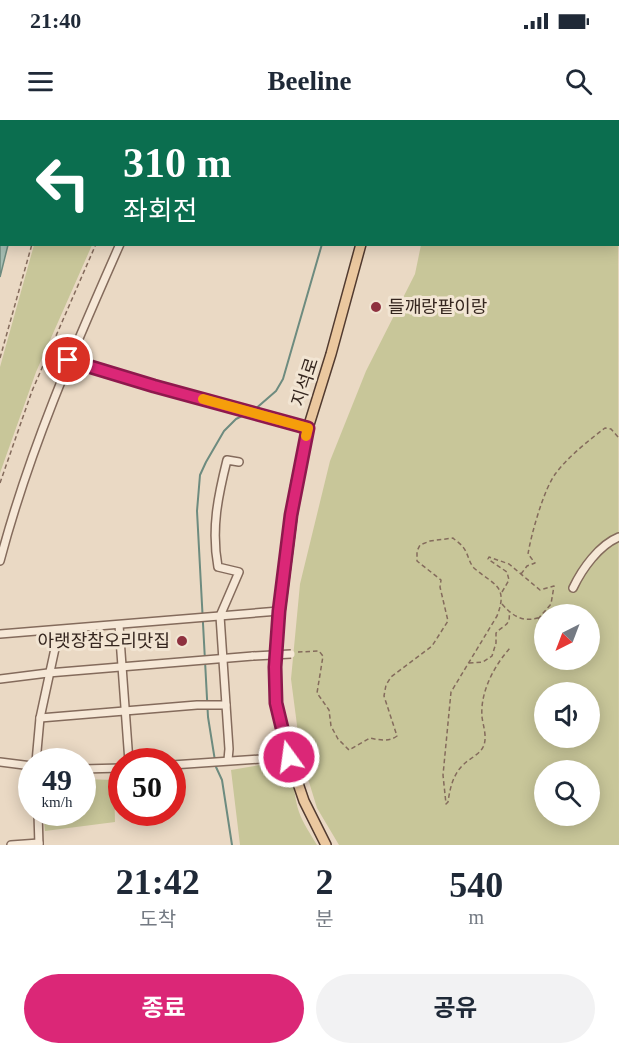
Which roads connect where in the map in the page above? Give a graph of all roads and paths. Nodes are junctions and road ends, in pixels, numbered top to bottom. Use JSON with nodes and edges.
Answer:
{"nodes":[{"id":1,"x":31,"y":246,"type":"edge"},
{"id":2,"x":95,"y":246,"type":"edge"},
{"id":3,"x":119,"y":246,"type":"edge"},
{"id":4,"x":360,"y":246,"type":"edge"},
{"id":5,"x":0,"y":358,"type":"edge"},
{"id":6,"x":68,"y":360,"type":"junction"},
{"id":7,"x":308,"y":428,"type":"junction"},
{"id":8,"x":619,"y":438,"type":"edge"},
{"id":9,"x":239,"y":462,"type":"dead end"},
{"id":10,"x":0,"y":483,"type":"edge"},
{"id":11,"x":619,"y":537,"type":"edge"},
{"id":12,"x":0,"y":561,"type":"edge"},
{"id":13,"x":521,"y":574,"type":"junction"},
{"id":14,"x":573,"y":588,"type":"dead end"},
{"id":15,"x":502,"y":593,"type":"junction"},
{"id":16,"x":502,"y":603,"type":"junction"},
{"id":17,"x":551,"y":604,"type":"edge"},
{"id":18,"x":279,"y":611,"type":"junction"},
{"id":19,"x":509,"y":612,"type":"junction"},
{"id":20,"x":216,"y":617,"type":"junction"},
{"id":21,"x":534,"y":620,"type":"edge"},
{"id":22,"x":119,"y":625,"type":"junction"},
{"id":23,"x":59,"y":630,"type":"junction"},
{"id":24,"x":0,"y":634,"type":"edge"},
{"id":25,"x":510,"y":648,"type":"dead end"},
{"id":26,"x":295,"y":653,"type":"joint"},
{"id":27,"x":219,"y":659,"type":"junction"},
{"id":28,"x":468,"y":663,"type":"junction"},
{"id":29,"x":122,"y":667,"type":"junction"},
{"id":30,"x":48,"y":673,"type":"junction"},
{"id":31,"x":0,"y":679,"type":"edge"},
{"id":32,"x":226,"y":705,"type":"junction"},
{"id":33,"x":126,"y":712,"type":"junction"},
{"id":34,"x":40,"y":718,"type":"junction"},
{"id":35,"x":37,"y":748,"type":"edge"},
{"id":36,"x":128,"y":748,"type":"edge"},
{"id":37,"x":289,"y":757,"type":"junction"},
{"id":38,"x":228,"y":760,"type":"junction"},
{"id":39,"x":0,"y":762,"type":"edge"},
{"id":40,"x":18,"y":764,"type":"edge"},
{"id":41,"x":186,"y":764,"type":"edge"},
{"id":42,"x":38,"y":826,"type":"edge"},
{"id":43,"x":39,"y":844,"type":"edge"},
{"id":44,"x":11,"y":845,"type":"edge"},
{"id":45,"x":326,"y":845,"type":"edge"}],
"edges":[{"from":1,"to":5,"type":"path"},
{"from":2,"to":10,"type":"path"},
{"from":3,"to":6,"type":"street"},
{"from":4,"to":7,"type":"main road","name":"지석로"},
{"from":6,"to":7,"type":"street"},
{"from":6,"to":12,"type":"street"},
{"from":7,"to":18,"type":"main road","name":"지석로"},
{"from":8,"to":13,"type":"path"},
{"from":9,"to":20,"type":"street"},
{"from":11,"to":14,"type":"street"},
{"from":13,"to":15,"type":"path"},
{"from":13,"to":17,"type":"path"},
{"from":15,"to":16,"type":"path"},
{"from":15,"to":26,"type":"path"},
{"from":16,"to":19,"type":"path"},
{"from":16,"to":28,"type":"path"},
{"from":18,"to":20,"type":"street"},
{"from":18,"to":37,"type":"main road","name":"지석로"},
{"from":19,"to":21,"type":"path"},
{"from":19,"to":28,"type":"path"},
{"from":20,"to":22,"type":"street"},
{"from":20,"to":27,"type":"street"},
{"from":22,"to":23,"type":"street"},
{"from":22,"to":29,"type":"street"},
{"from":23,"to":24,"type":"street"},
{"from":23,"to":30,"type":"street"},
{"from":25,"to":28,"type":"path"},
{"from":26,"to":27,"type":"street","bridge":true},
{"from":27,"to":29,"type":"street"},
{"from":27,"to":32,"type":"street"},
{"from":29,"to":30,"type":"street"},
{"from":29,"to":33,"type":"street"},
{"from":30,"to":31,"type":"street"},
{"from":30,"to":34,"type":"street"},
{"from":32,"to":33,"type":"street"},
{"from":32,"to":38,"type":"street"},
{"from":33,"to":34,"type":"street"},
{"from":33,"to":36,"type":"street"},
{"from":34,"to":35,"type":"street"},
{"from":37,"to":38,"type":"street"},
{"from":37,"to":45,"type":"main road","name":"지석로"},
{"from":38,"to":41,"type":"street"},
{"from":39,"to":40,"type":"street"},
{"from":42,"to":43,"type":"street"},
{"from":43,"to":44,"type":"street"}]}
